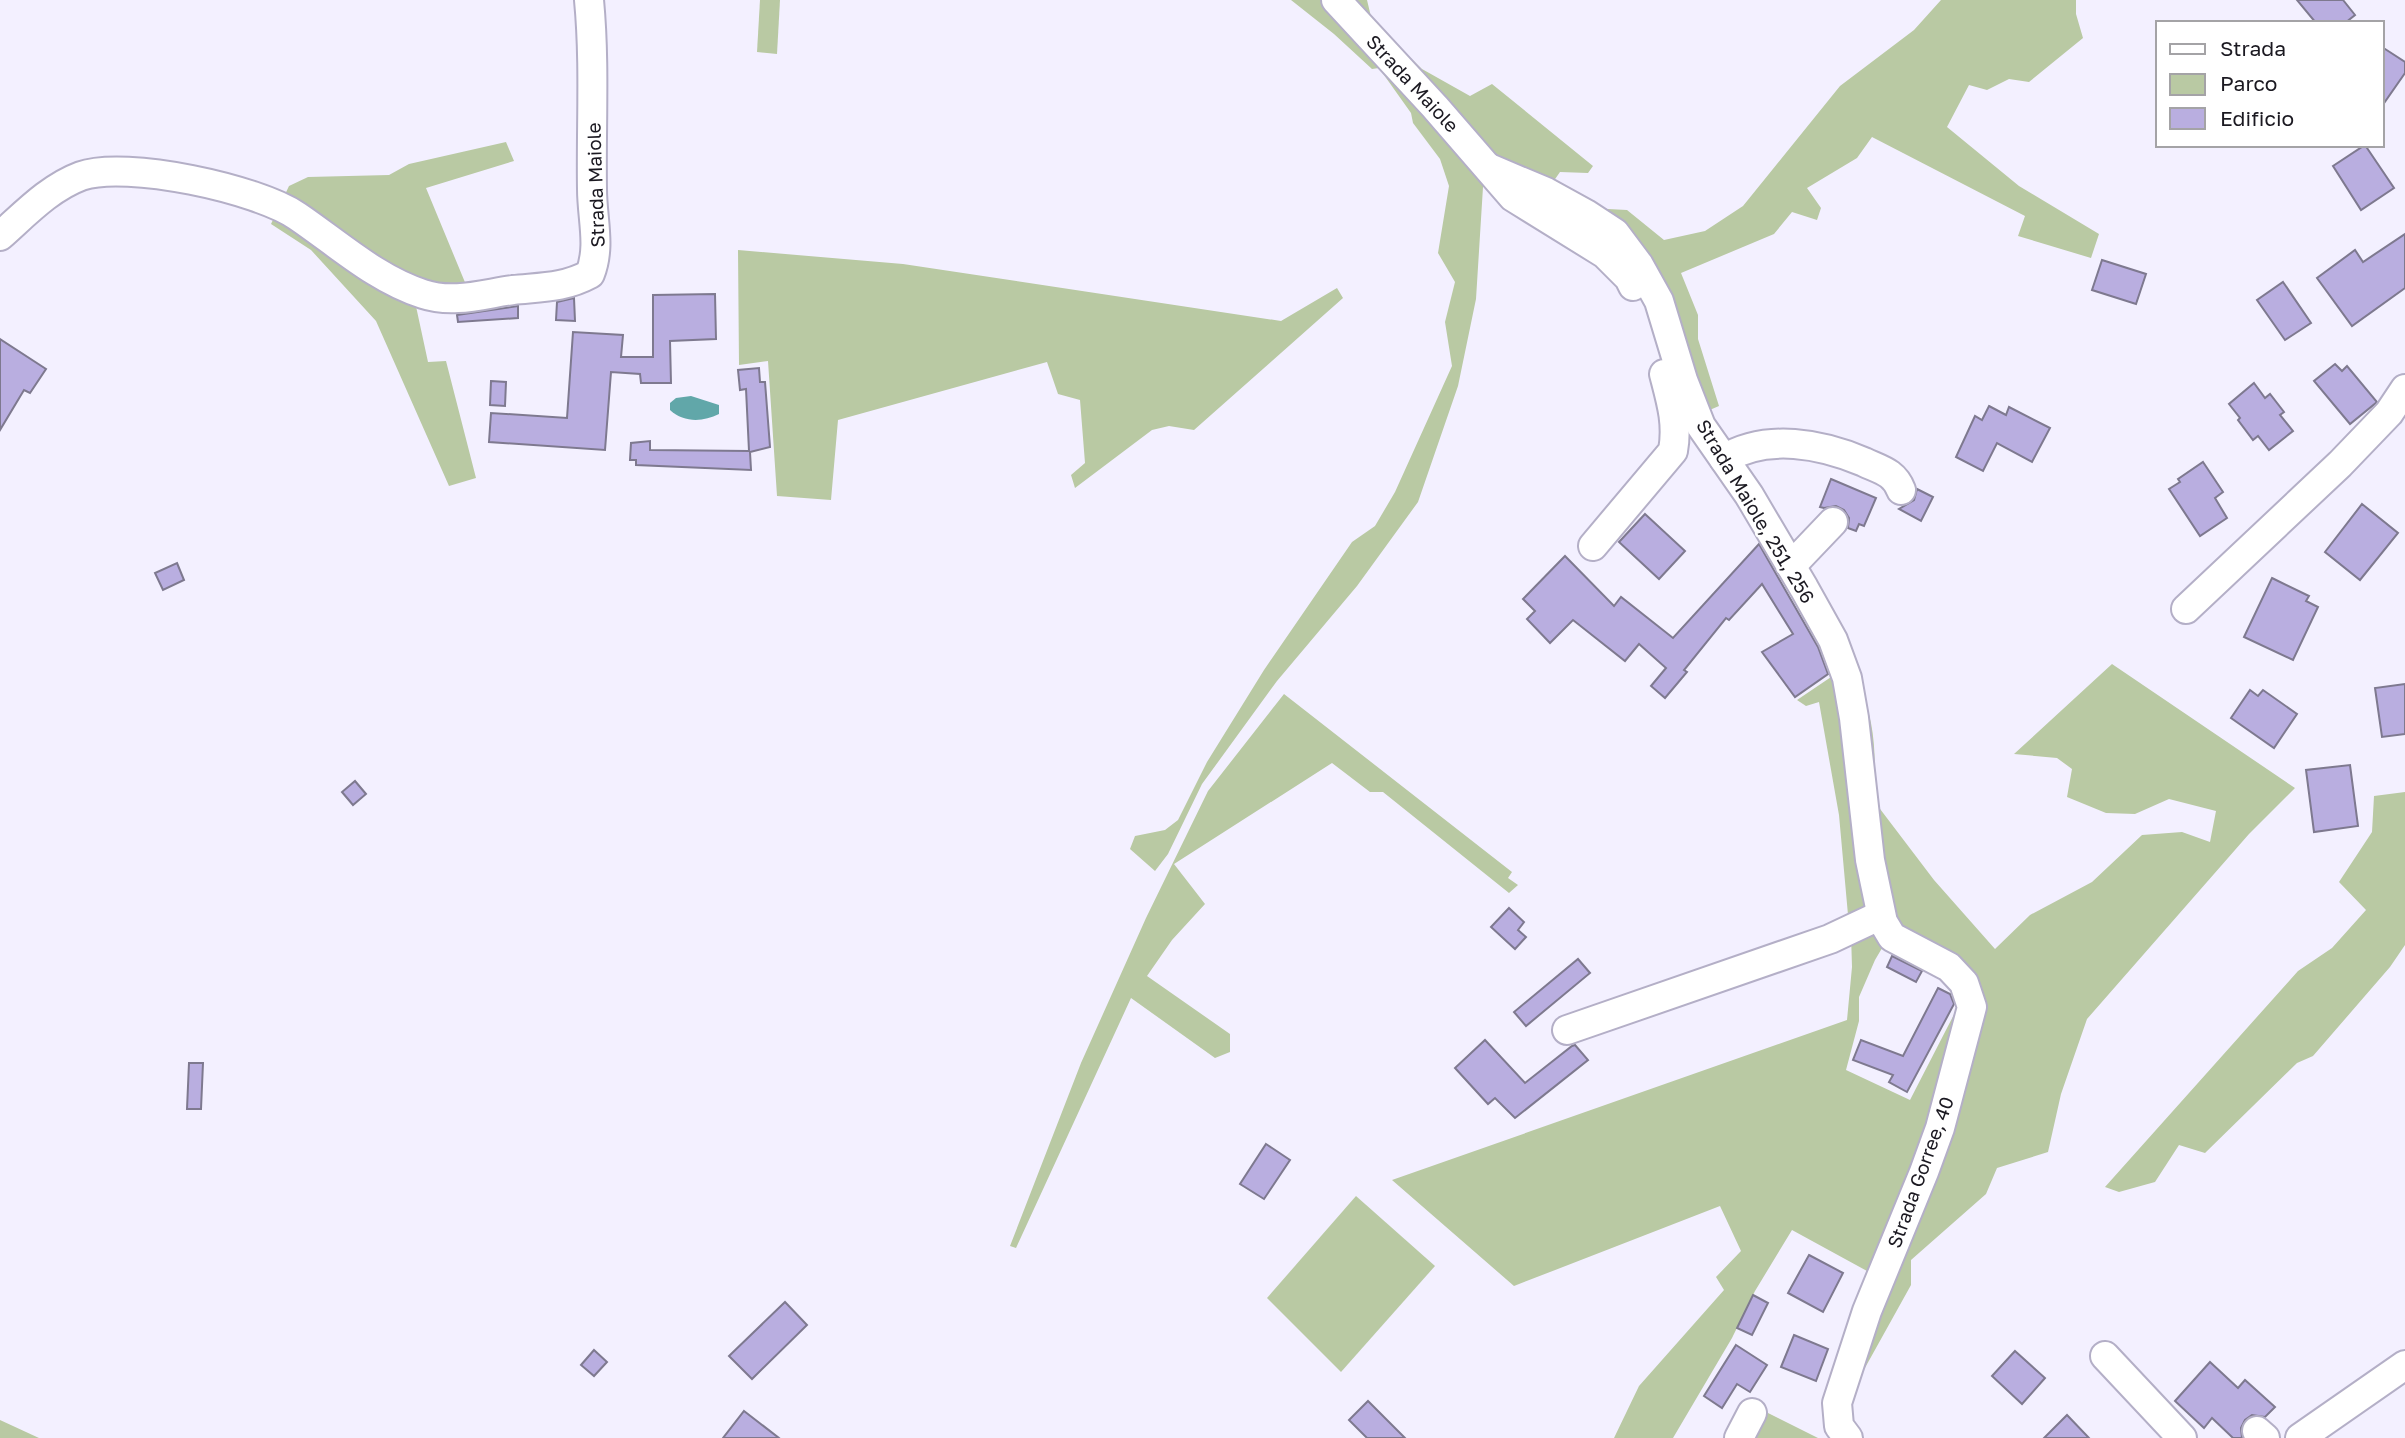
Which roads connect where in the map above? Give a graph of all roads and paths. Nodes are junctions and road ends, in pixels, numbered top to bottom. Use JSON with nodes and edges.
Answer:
{"nodes":[{"id":1,"x":589,"y":0,"type":"edge"},
{"id":2,"x":1336,"y":0,"type":"edge"},
{"id":3,"x":1489,"y":168,"type":"junction"},
{"id":4,"x":0,"y":236,"type":"edge"},
{"id":5,"x":2405,"y":389,"type":"edge"},
{"id":6,"x":1724,"y":459,"type":"junction"},
{"id":7,"x":1901,"y":490,"type":"dead end"},
{"id":8,"x":1833,"y":522,"type":"dead end"},
{"id":9,"x":1593,"y":546,"type":"dead end"},
{"id":10,"x":1791,"y":566,"type":"junction"},
{"id":11,"x":2186,"y":610,"type":"dead end"},
{"id":12,"x":1887,"y":926,"type":"junction"},
{"id":13,"x":1567,"y":1030,"type":"dead end"},
{"id":14,"x":2105,"y":1356,"type":"dead end"},
{"id":15,"x":2405,"y":1365,"type":"edge"},
{"id":16,"x":1752,"y":1413,"type":"dead end"},
{"id":17,"x":1739,"y":1438,"type":"edge"},
{"id":18,"x":1849,"y":1438,"type":"edge"},
{"id":19,"x":2182,"y":1438,"type":"edge"},
{"id":20,"x":2300,"y":1438,"type":"edge"}],
"edges":[{"from":1,"to":4,"type":"street","name":"Strada Maiole"},
{"from":2,"to":3,"type":"street","name":"Strada Maiole"},
{"from":3,"to":6,"type":"street","name":"Strada Maiole, 251, 256"},
{"from":3,"to":9,"type":"street","name":"Strada Maiole"},
{"from":5,"to":11,"type":"street"},
{"from":6,"to":7,"type":"street"},
{"from":6,"to":10,"type":"street","name":"Strada Maiole, 251, 256"},
{"from":8,"to":10,"type":"street"},
{"from":10,"to":12,"type":"street","name":"Strada Maiole, 251, 256"},
{"from":12,"to":13,"type":"street"},
{"from":12,"to":18,"type":"street","name":"Strada Gorree, 40"},
{"from":14,"to":19,"type":"street"},
{"from":15,"to":20,"type":"street"},
{"from":16,"to":17,"type":"street"}]}
